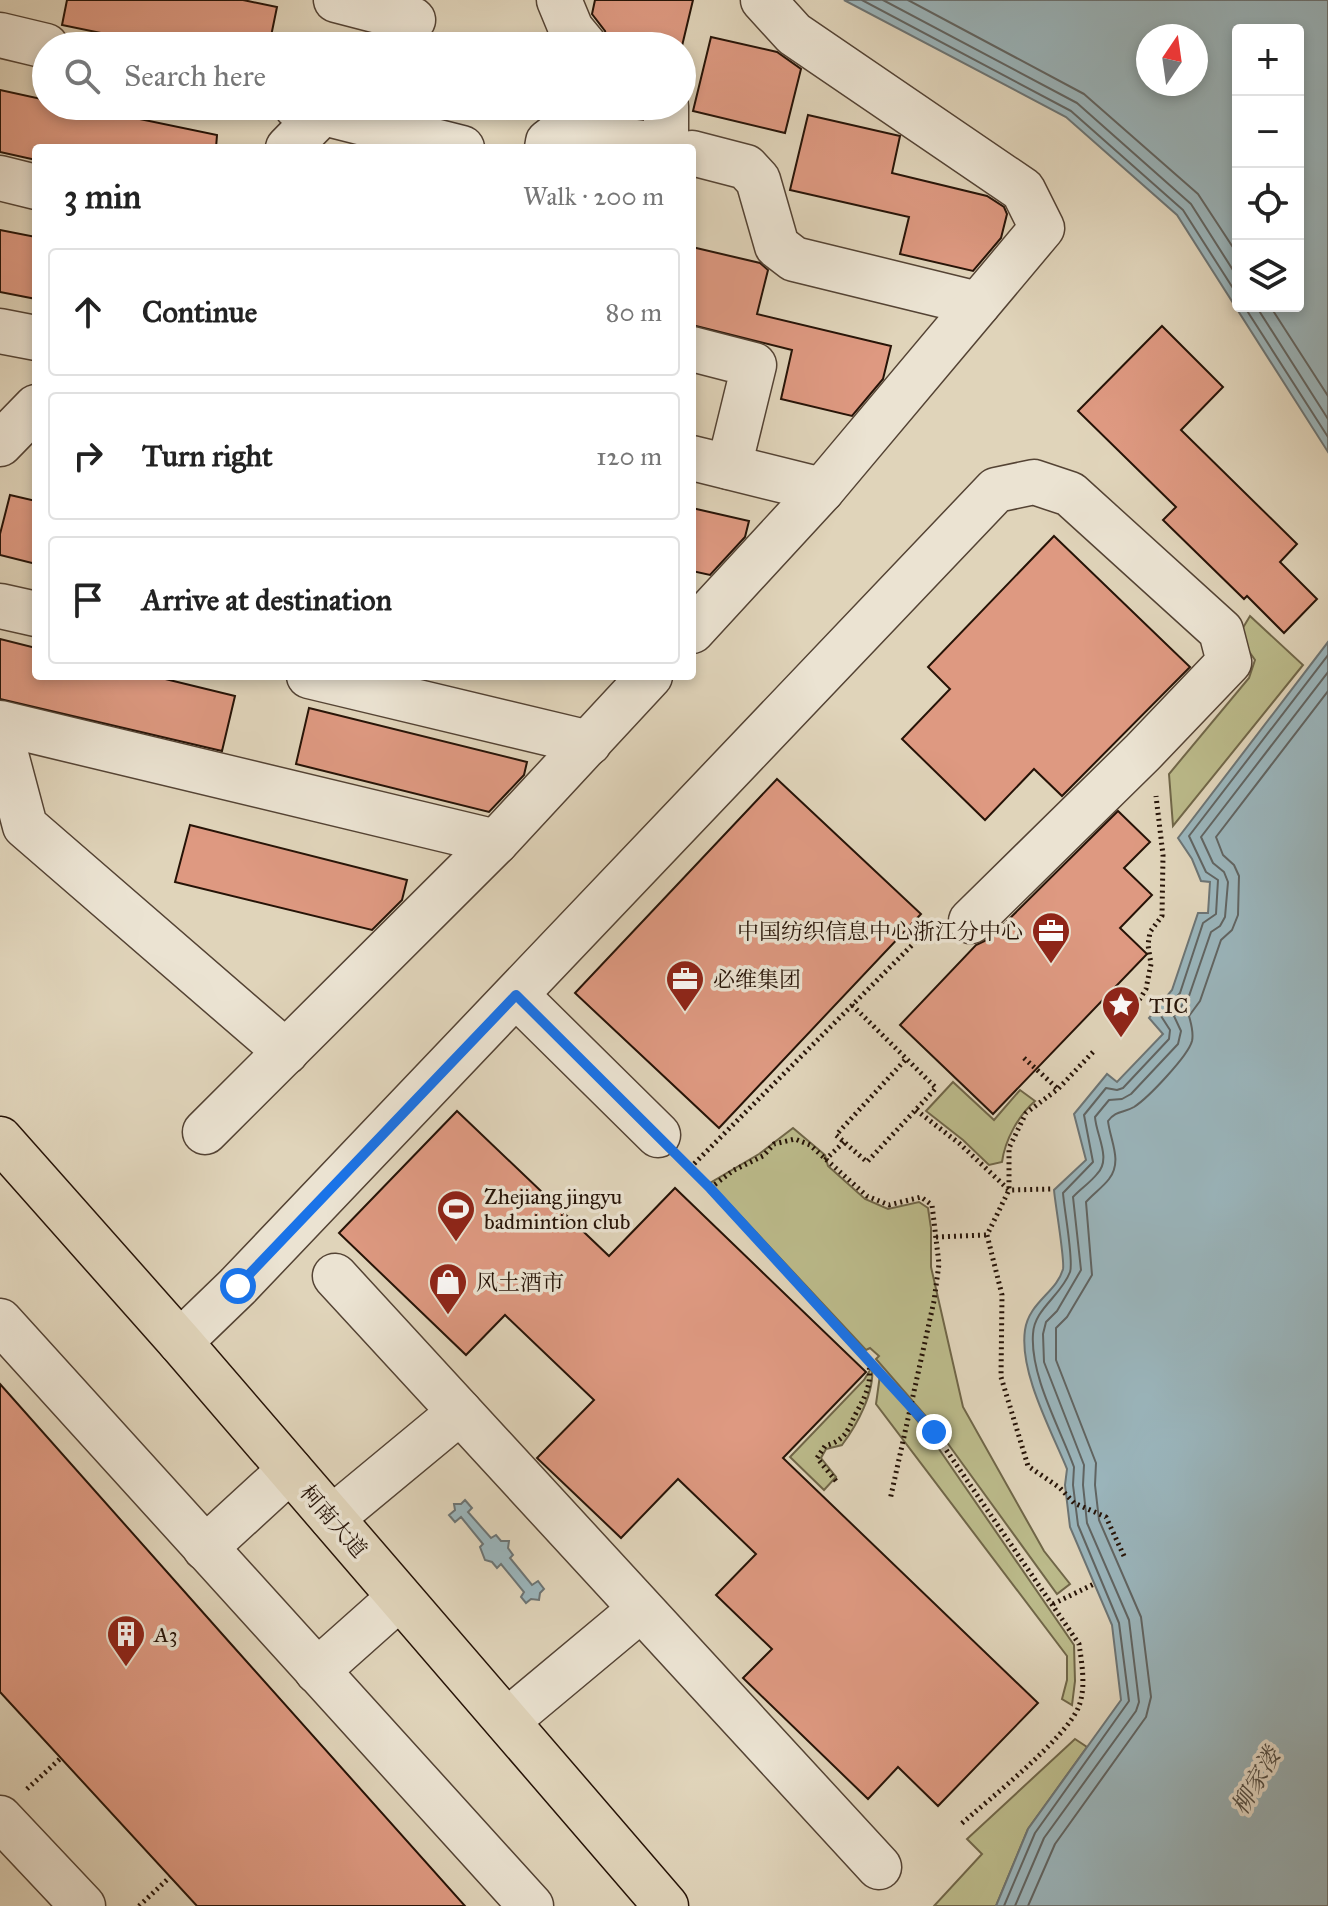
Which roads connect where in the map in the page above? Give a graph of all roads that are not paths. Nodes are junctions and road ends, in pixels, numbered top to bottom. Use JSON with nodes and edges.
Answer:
{"nodes":[{"id":1,"x":336,"y":0,"type":"edge"},
{"id":2,"x":559,"y":0,"type":"edge"},
{"id":3,"x":763,"y":0,"type":"edge"},
{"id":4,"x":411,"y":22,"type":"edge"},
{"id":5,"x":573,"y":32,"type":"edge"},
{"id":6,"x":0,"y":35,"type":"edge"},
{"id":7,"x":32,"y":43,"type":"edge"},
{"id":8,"x":308,"y":120,"type":"edge"},
{"id":9,"x":360,"y":120,"type":"edge"},
{"id":10,"x":674,"y":138,"type":"edge"},
{"id":11,"x":291,"y":144,"type":"edge"},
{"id":12,"x":447,"y":144,"type":"edge"},
{"id":13,"x":548,"y":144,"type":"edge"},
{"id":14,"x":696,"y":147,"type":"edge"},
{"id":15,"x":0,"y":178,"type":"edge"},
{"id":16,"x":32,"y":186,"type":"edge"},
{"id":17,"x":978,"y":304,"type":"junction"},
{"id":18,"x":0,"y":331,"type":"edge"},
{"id":19,"x":32,"y":337,"type":"edge"},
{"id":20,"x":696,"y":350,"type":"edge"},
{"id":21,"x":32,"y":414,"type":"edge"},
{"id":22,"x":14,"y":443,"type":"edge"},
{"id":23,"x":710,"y":463,"type":"edge"},
{"id":24,"x":822,"y":490,"type":"junction"},
{"id":25,"x":0,"y":606,"type":"edge"},
{"id":26,"x":32,"y":613,"type":"edge"},
{"id":27,"x":696,"y":627,"type":"edge"},
{"id":28,"x":326,"y":680,"type":"edge"},
{"id":29,"x":646,"y":680,"type":"edge"},
{"id":30,"x":0,"y":723,"type":"edge"},
{"id":31,"x":0,"y":732,"type":"edge"},
{"id":32,"x":589,"y":743,"type":"junction"},
{"id":33,"x":496,"y":842,"type":"junction"},
{"id":34,"x":971,"y":921,"type":"road end"},
{"id":35,"x":516,"y":995,"type":"junction"},
{"id":36,"x":286,"y":1052,"type":"junction"},
{"id":37,"x":205,"y":1132,"type":"dead end"},
{"id":38,"x":658,"y":1135,"type":"road end"},
{"id":39,"x":0,"y":1139,"type":"edge"},
{"id":40,"x":335,"y":1276,"type":"dead end"},
{"id":41,"x":0,"y":1321,"type":"edge"},
{"id":42,"x":180,"y":1342,"type":"junction"},
{"id":43,"x":460,"y":1412,"type":"junction"},
{"id":44,"x":290,"y":1470,"type":"junction"},
{"id":45,"x":332,"y":1518,"type":"junction"},
{"id":46,"x":205,"y":1548,"type":"junction"},
{"id":47,"x":399,"y":1598,"type":"junction"},
{"id":48,"x":640,"y":1610,"type":"junction"},
{"id":49,"x":317,"y":1671,"type":"junction"},
{"id":50,"x":507,"y":1721,"type":"junction"},
{"id":51,"x":10,"y":1807,"type":"edge"},
{"id":52,"x":879,"y":1867,"type":"dead end"},
{"id":53,"x":83,"y":1906,"type":"edge"},
{"id":54,"x":531,"y":1906,"type":"edge"},
{"id":55,"x":666,"y":1906,"type":"edge"}],
"edges":[{"from":1,"to":4,"type":"street"},
{"from":2,"to":5,"type":"street"},
{"from":3,"to":17,"type":"street"},
{"from":6,"to":7,"type":"street"},
{"from":8,"to":11,"type":"street"},
{"from":9,"to":12,"type":"street"},
{"from":10,"to":13,"type":"street"},
{"from":14,"to":17,"type":"street"},
{"from":15,"to":16,"type":"street"},
{"from":17,"to":24,"type":"street"},
{"from":18,"to":19,"type":"street"},
{"from":20,"to":23,"type":"street"},
{"from":21,"to":22,"type":"street"},
{"from":23,"to":24,"type":"street"},
{"from":24,"to":27,"type":"street"},
{"from":25,"to":26,"type":"street"},
{"from":28,"to":32,"type":"street"},
{"from":29,"to":32,"type":"street"},
{"from":30,"to":33,"type":"street"},
{"from":31,"to":36,"type":"street"},
{"from":32,"to":33,"type":"street"},
{"from":33,"to":36,"type":"street"},
{"from":34,"to":35,"type":"street"},
{"from":35,"to":38,"type":"street"},
{"from":35,"to":42,"type":"street"},
{"from":36,"to":37,"type":"street"},
{"from":39,"to":42,"type":"main road","name":"柯南大道"},
{"from":40,"to":43,"type":"street"},
{"from":41,"to":46,"type":"street"},
{"from":42,"to":44,"type":"main road","name":"柯南大道"},
{"from":43,"to":45,"type":"street"},
{"from":43,"to":48,"type":"street"},
{"from":44,"to":45,"type":"main road","name":"柯南大道"},
{"from":44,"to":46,"type":"street"},
{"from":45,"to":47,"type":"main road","name":"柯南大道"},
{"from":46,"to":49,"type":"street"},
{"from":47,"to":49,"type":"street"},
{"from":47,"to":50,"type":"main road","name":"柯南大道"},
{"from":48,"to":50,"type":"street"},
{"from":48,"to":52,"type":"street"},
{"from":49,"to":54,"type":"street"},
{"from":50,"to":55,"type":"main road","name":"柯南大道"},
{"from":51,"to":53,"type":"street"}]}
